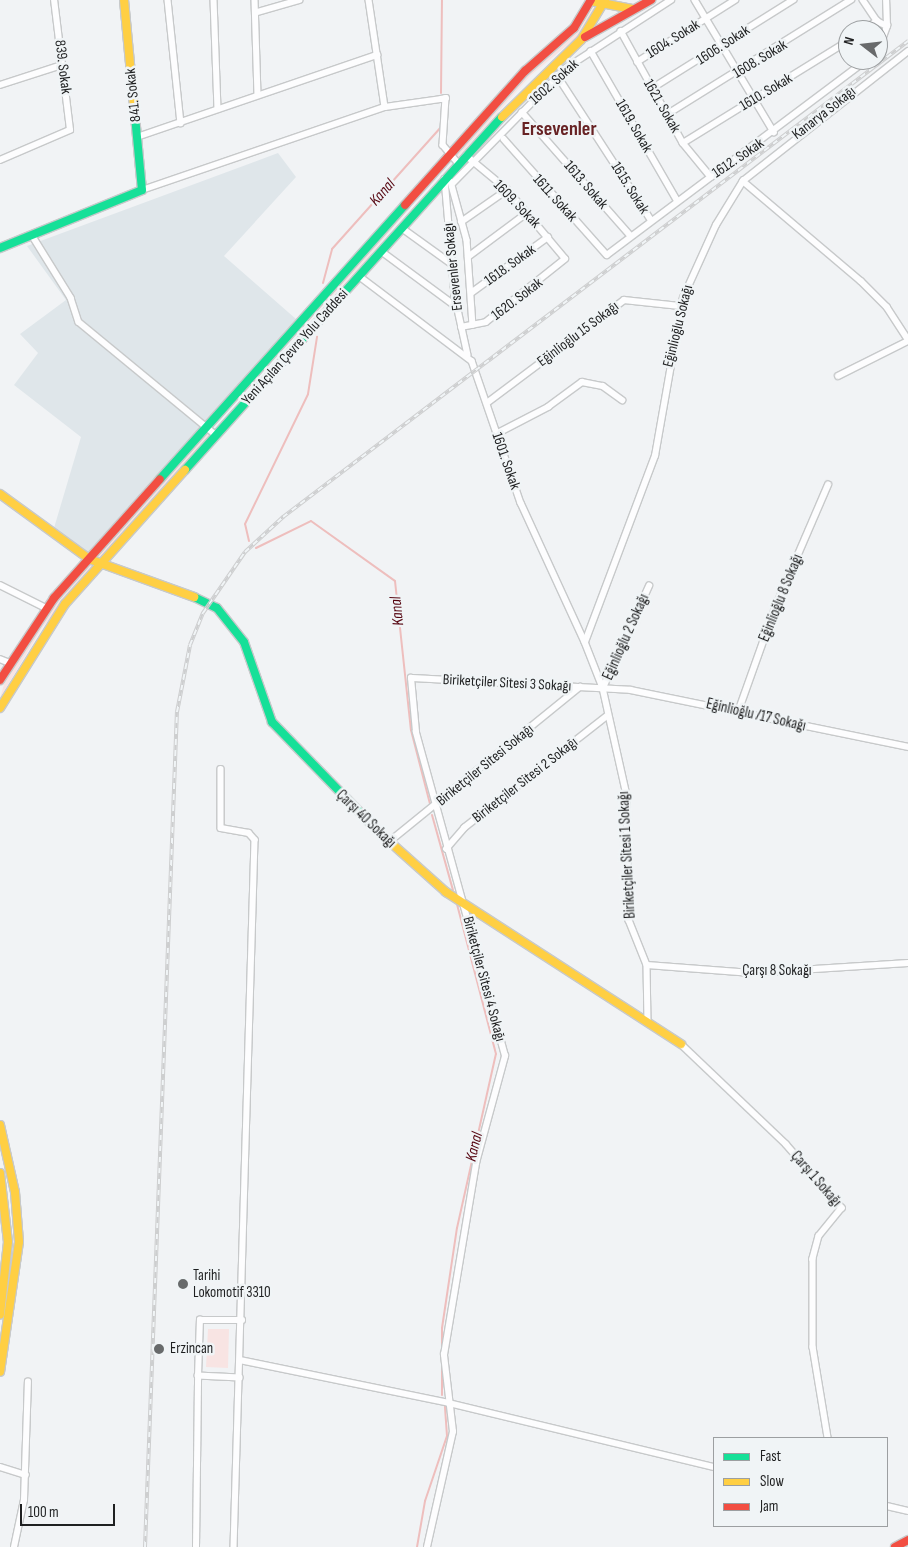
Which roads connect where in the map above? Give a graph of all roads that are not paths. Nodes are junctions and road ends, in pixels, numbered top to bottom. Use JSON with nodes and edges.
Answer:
{"nodes":[{"id":1,"x":54,"y":0,"type":"edge"},
{"id":2,"x":124,"y":0,"type":"edge"},
{"id":3,"x":168,"y":0,"type":"edge"},
{"id":4,"x":214,"y":0,"type":"edge"},
{"id":5,"x":255,"y":0,"type":"edge"},
{"id":6,"x":299,"y":0,"type":"edge"},
{"id":7,"x":369,"y":0,"type":"edge"},
{"id":8,"x":651,"y":0,"type":"edge"},
{"id":9,"x":671,"y":0,"type":"edge"},
{"id":10,"x":695,"y":0,"type":"edge"},
{"id":11,"x":735,"y":0,"type":"edge"},
{"id":12,"x":793,"y":0,"type":"edge"},
{"id":13,"x":851,"y":0,"type":"edge"},
{"id":14,"x":863,"y":0,"type":"edge"},
{"id":15,"x":886,"y":0,"type":"edge"},
{"id":16,"x":591,"y":1,"type":"edge"},
{"id":17,"x":604,"y":3,"type":"edge"},
{"id":18,"x":637,"y":8,"type":"junction"},
{"id":19,"x":258,"y":12,"type":"junction"},
{"id":20,"x":706,"y":18,"type":"junction"},
{"id":21,"x":876,"y":20,"type":"edge"},
{"id":22,"x":887,"y":20,"type":"edge"},
{"id":23,"x":621,"y":31,"type":"junction"},
{"id":24,"x":581,"y":40,"type":"junction"},
{"id":25,"x":722,"y":45,"type":"junction"},
{"id":26,"x":838,"y":47,"type":"edge"},
{"id":27,"x":591,"y":51,"type":"junction"},
{"id":28,"x":908,"y":51,"type":"edge"},
{"id":29,"x":377,"y":55,"type":"junction"},
{"id":30,"x":637,"y":62,"type":"junction"},
{"id":31,"x":62,"y":64,"type":"junction"},
{"id":32,"x":854,"y":70,"type":"edge"},
{"id":33,"x":740,"y":72,"type":"junction"},
{"id":34,"x":557,"y":75,"type":"junction"},
{"id":35,"x":0,"y":85,"type":"edge"},
{"id":36,"x":651,"y":89,"type":"junction"},
{"id":37,"x":258,"y":96,"type":"junction"},
{"id":38,"x":756,"y":98,"type":"junction"},
{"id":39,"x":385,"y":107,"type":"junction"},
{"id":40,"x":218,"y":109,"type":"junction"},
{"id":41,"x":522,"y":112,"type":"junction"},
{"id":42,"x":666,"y":115,"type":"junction"},
{"id":43,"x":180,"y":122,"type":"junction"},
{"id":44,"x":774,"y":132,"type":"junction"},
{"id":45,"x":137,"y":137,"type":"junction"},
{"id":46,"x":504,"y":139,"type":"dead end"},
{"id":47,"x":683,"y":143,"type":"junction"},
{"id":48,"x":450,"y":156,"type":"junction"},
{"id":49,"x":466,"y":156,"type":"junction"},
{"id":50,"x":0,"y":160,"type":"edge"},
{"id":51,"x":474,"y":162,"type":"junction"},
{"id":52,"x":459,"y":164,"type":"junction"},
{"id":53,"x":711,"y":177,"type":"junction"},
{"id":54,"x":445,"y":179,"type":"junction"},
{"id":55,"x":743,"y":181,"type":"junction"},
{"id":56,"x":453,"y":183,"type":"junction"},
{"id":57,"x":142,"y":190,"type":"junction"},
{"id":58,"x":507,"y":190,"type":"junction"},
{"id":59,"x":677,"y":200,"type":"junction"},
{"id":60,"x":527,"y":213,"type":"junction"},
{"id":61,"x":651,"y":220,"type":"junction"},
{"id":62,"x":461,"y":222,"type":"junction"},
{"id":63,"x":402,"y":228,"type":"junction"},
{"id":64,"x":32,"y":234,"type":"junction"},
{"id":65,"x":631,"y":236,"type":"junction"},
{"id":66,"x":548,"y":237,"type":"junction"},
{"id":67,"x":0,"y":248,"type":"edge"},
{"id":68,"x":381,"y":251,"type":"junction"},
{"id":69,"x":607,"y":255,"type":"joint"},
{"id":70,"x":468,"y":256,"type":"junction"},
{"id":71,"x":564,"y":256,"type":"joint"},
{"id":72,"x":452,"y":264,"type":"junction"},
{"id":73,"x":359,"y":276,"type":"junction"},
{"id":74,"x":471,"y":293,"type":"junction"},
{"id":75,"x":680,"y":306,"type":"junction"},
{"id":76,"x":457,"y":307,"type":"junction"},
{"id":77,"x":473,"y":325,"type":"junction"},
{"id":78,"x":461,"y":327,"type":"junction"},
{"id":79,"x":908,"y":340,"type":"edge"},
{"id":80,"x":468,"y":355,"type":"junction"},
{"id":81,"x":838,"y":376,"type":"dead end"},
{"id":82,"x":622,"y":400,"type":"dead end"},
{"id":83,"x":487,"y":403,"type":"junction"},
{"id":84,"x":206,"y":428,"type":"junction"},
{"id":85,"x":496,"y":434,"type":"junction"},
{"id":86,"x":216,"y":435,"type":"junction"},
{"id":87,"x":828,"y":485,"type":"dead end"},
{"id":88,"x":0,"y":494,"type":"edge"},
{"id":89,"x":89,"y":559,"type":"junction"},
{"id":90,"x":101,"y":564,"type":"junction"},
{"id":91,"x":0,"y":585,"type":"edge"},
{"id":92,"x":649,"y":586,"type":"dead end"},
{"id":93,"x":46,"y":608,"type":"junction"},
{"id":94,"x":585,"y":642,"type":"junction"},
{"id":95,"x":0,"y":659,"type":"edge"},
{"id":96,"x":10,"y":663,"type":"junction"},
{"id":97,"x":411,"y":678,"type":"joint"},
{"id":98,"x":0,"y":680,"type":"edge"},
{"id":99,"x":580,"y":687,"type":"junction"},
{"id":100,"x":603,"y":688,"type":"junction"},
{"id":101,"x":0,"y":708,"type":"edge"},
{"id":102,"x":738,"y":712,"type":"junction"},
{"id":103,"x":607,"y":716,"type":"junction"},
{"id":104,"x":908,"y":748,"type":"edge"},
{"id":105,"x":221,"y":769,"type":"dead end"},
{"id":106,"x":435,"y":806,"type":"junction"},
{"id":107,"x":389,"y":842,"type":"junction"},
{"id":108,"x":446,"y":848,"type":"junction"},
{"id":109,"x":463,"y":901,"type":"junction"},
{"id":110,"x":908,"y":963,"type":"edge"},
{"id":111,"x":646,"y":965,"type":"junction"},
{"id":112,"x":648,"y":1021,"type":"junction"},
{"id":113,"x":680,"y":1044,"type":"joint"},
{"id":114,"x":0,"y":1125,"type":"edge"},
{"id":115,"x":0,"y":1173,"type":"edge"},
{"id":116,"x":18,"y":1215,"type":"junction"},
{"id":117,"x":3,"y":1217,"type":"edge"},
{"id":118,"x":4,"y":1242,"type":"edge"},
{"id":119,"x":19,"y":1242,"type":"junction"},
{"id":120,"x":0,"y":1315,"type":"edge"},
{"id":121,"x":242,"y":1320,"type":"junction"},
{"id":122,"x":240,"y":1360,"type":"junction"},
{"id":123,"x":0,"y":1372,"type":"edge"},
{"id":124,"x":198,"y":1376,"type":"junction"},
{"id":125,"x":240,"y":1378,"type":"junction"},
{"id":126,"x":28,"y":1382,"type":"dead end"},
{"id":127,"x":449,"y":1404,"type":"junction"},
{"id":128,"x":828,"y":1437,"type":"edge"},
{"id":129,"x":0,"y":1467,"type":"edge"},
{"id":130,"x":713,"y":1467,"type":"edge"},
{"id":131,"x":26,"y":1475,"type":"junction"},
{"id":132,"x":888,"y":1506,"type":"edge"},
{"id":133,"x":908,"y":1511,"type":"edge"},
{"id":134,"x":908,"y":1540,"type":"edge"},
{"id":135,"x":14,"y":1547,"type":"edge"},
{"id":136,"x":196,"y":1547,"type":"edge"},
{"id":137,"x":234,"y":1547,"type":"edge"},
{"id":138,"x":427,"y":1547,"type":"edge"},
{"id":139,"x":895,"y":1547,"type":"edge"}],
"edges":[{"from":1,"to":31,"type":"street","name":"839. Sokak"},
{"from":2,"to":45,"type":"main road","name":"841. Sokak"},
{"from":3,"to":43,"type":"street"},
{"from":4,"to":40,"type":"street"},
{"from":5,"to":19,"type":"street"},
{"from":6,"to":19,"type":"street"},
{"from":7,"to":29,"type":"street"},
{"from":8,"to":18,"type":"main road"},
{"from":9,"to":23,"type":"street","name":"1602. Sokak"},
{"from":10,"to":20,"type":"street"},
{"from":11,"to":20,"type":"street","name":"1604. Sokak"},
{"from":12,"to":25,"type":"street","name":"1606. Sokak"},
{"from":13,"to":33,"type":"street","name":"1608. Sokak"},
{"from":14,"to":21,"type":"street"},
{"from":15,"to":22,"type":"street"},
{"from":16,"to":17,"type":"main road"},
{"from":16,"to":48,"type":"main road","name":"Yeni Açılan Çevre Yolu Caddesi"},
{"from":17,"to":18,"type":"main road"},
{"from":17,"to":24,"type":"main road","name":"Yeni Açılan Çevre Yolu Caddesi"},
{"from":18,"to":24,"type":"main road"},
{"from":19,"to":37,"type":"street"},
{"from":20,"to":25,"type":"street"},
{"from":20,"to":30,"type":"street","name":"1604. Sokak"},
{"from":23,"to":27,"type":"street","name":"1602. Sokak"},
{"from":23,"to":30,"type":"street","name":"1621. Sokak"},
{"from":24,"to":49,"type":"main road","name":"Yeni Açılan Çevre Yolu Caddesi"},
{"from":25,"to":33,"type":"street"},
{"from":25,"to":36,"type":"street","name":"1606. Sokak"},
{"from":26,"to":38,"type":"street","name":"1610. Sokak"},
{"from":27,"to":34,"type":"street","name":"1602. Sokak"},
{"from":27,"to":59,"type":"street","name":"1619. Sokak"},
{"from":28,"to":55,"type":"street","name":"Kanarya Sokağı"},
{"from":29,"to":37,"type":"street"},
{"from":29,"to":39,"type":"street"},
{"from":30,"to":36,"type":"street","name":"1621. Sokak"},
{"from":31,"to":35,"type":"street"},
{"from":31,"to":50,"type":"street","name":"839. Sokak"},
{"from":32,"to":44,"type":"street","name":"1612. Sokak"},
{"from":33,"to":38,"type":"street"},
{"from":33,"to":42,"type":"street","name":"1608. Sokak"},
{"from":34,"to":41,"type":"street","name":"1602. Sokak"},
{"from":34,"to":61,"type":"street","name":"1615. Sokak"},
{"from":36,"to":42,"type":"street","name":"1621. Sokak"},
{"from":37,"to":40,"type":"street"},
{"from":38,"to":44,"type":"street"},
{"from":38,"to":47,"type":"street","name":"1610. Sokak"},
{"from":39,"to":48,"type":"street"},
{"from":39,"to":57,"type":"street"},
{"from":40,"to":43,"type":"street"},
{"from":41,"to":51,"type":"street","name":"1602. Sokak"},
{"from":41,"to":65,"type":"street","name":"1613. Sokak"},
{"from":42,"to":47,"type":"street","name":"1621. Sokak"},
{"from":43,"to":45,"type":"street"},
{"from":44,"to":53,"type":"street","name":"1612. Sokak"},
{"from":45,"to":57,"type":"main road","name":"841. Sokak"},
{"from":46,"to":69,"type":"street","name":"1611. Sokak"},
{"from":47,"to":53,"type":"street","name":"1621. Sokak"},
{"from":48,"to":52,"type":"street"},
{"from":48,"to":84,"type":"main road","name":"Yeni Açılan Çevre Yolu Caddesi"},
{"from":49,"to":51,"type":"street","name":"1609. Sokak"},
{"from":49,"to":52,"type":"main road","name":"Yeni Açılan Çevre Yolu Caddesi"},
{"from":51,"to":56,"type":"street","name":"1602. Sokak"},
{"from":51,"to":58,"type":"street","name":"1609. Sokak"},
{"from":52,"to":54,"type":"main road","name":"Yeni Açılan Çevre Yolu Caddesi"},
{"from":53,"to":59,"type":"street","name":"1612. Sokak"},
{"from":54,"to":56,"type":"street"},
{"from":54,"to":63,"type":"main road","name":"Yeni Açılan Çevre Yolu Caddesi"},
{"from":54,"to":72,"type":"street","name":"Ersevenler Sokağı"},
{"from":55,"to":75,"type":"street","name":"Eğinlioğlu Sokağı"},
{"from":55,"to":79,"type":"street"},
{"from":56,"to":62,"type":"street"},
{"from":57,"to":64,"type":"main road"},
{"from":58,"to":60,"type":"street","name":"1609. Sokak"},
{"from":58,"to":62,"type":"street"},
{"from":59,"to":61,"type":"street","name":"1612. Sokak"},
{"from":60,"to":66,"type":"street","name":"1609. Sokak"},
{"from":60,"to":70,"type":"street"},
{"from":61,"to":65,"type":"street","name":"1612. Sokak"},
{"from":62,"to":70,"type":"street"},
{"from":63,"to":68,"type":"main road","name":"Yeni Açılan Çevre Yolu Caddesi"},
{"from":63,"to":72,"type":"street"},
{"from":64,"to":67,"type":"main road"},
{"from":64,"to":84,"type":"street"},
{"from":65,"to":69,"type":"street","name":"1612. Sokak"},
{"from":66,"to":71,"type":"street","name":"1609. Sokak"},
{"from":66,"to":74,"type":"street","name":"1618. Sokak"},
{"from":68,"to":73,"type":"main road","name":"Yeni Açılan Çevre Yolu Caddesi"},
{"from":68,"to":76,"type":"street"},
{"from":70,"to":74,"type":"street"},
{"from":71,"to":77,"type":"street","name":"1620. Sokak"},
{"from":72,"to":76,"type":"street","name":"Ersevenler Sokağı"},
{"from":73,"to":80,"type":"street"},
{"from":73,"to":86,"type":"main road","name":"Yeni Açılan Çevre Yolu Caddesi"},
{"from":74,"to":77,"type":"street"},
{"from":75,"to":83,"type":"street","name":"Eğinlioğlu 15 Sokağı"},
{"from":75,"to":94,"type":"street","name":"Eğinlioğlu Sokağı"},
{"from":76,"to":78,"type":"street","name":"Ersevenler Sokağı"},
{"from":77,"to":78,"type":"street","name":"1620. Sokak"},
{"from":78,"to":80,"type":"street","name":"Ersevenler Sokağı"},
{"from":79,"to":81,"type":"street"},
{"from":80,"to":83,"type":"street","name":"1601. Sokak"},
{"from":82,"to":85,"type":"street"},
{"from":83,"to":85,"type":"street","name":"1601. Sokak"},
{"from":84,"to":86,"type":"street"},
{"from":84,"to":89,"type":"main road","name":"Yeni Açılan Çevre Yolu Caddesi"},
{"from":85,"to":94,"type":"street","name":"1601. Sokak"},
{"from":86,"to":90,"type":"main road","name":"Yeni Açılan Çevre Yolu Caddesi"},
{"from":87,"to":102,"type":"street","name":"Eğinlioğlu 8 Sokağı"},
{"from":88,"to":89,"type":"main road","name":"Çarşı 40 Sokağı"},
{"from":89,"to":90,"type":"main road","name":"Çarşı 40 Sokağı"},
{"from":89,"to":93,"type":"main road","name":"Yeni Açılan Çevre Yolu Caddesi"},
{"from":90,"to":101,"type":"main road","name":"Yeni Açılan Çevre Yolu Caddesi"},
{"from":90,"to":107,"type":"main road","name":"Çarşı 40 Sokağı"},
{"from":91,"to":93,"type":"street"},
{"from":92,"to":100,"type":"street","name":"Eğinlioğlu 2 Sokağı"},
{"from":93,"to":96,"type":"main road","name":"Yeni Açılan Çevre Yolu Caddesi"},
{"from":94,"to":100,"type":"street","name":"1601. Sokak"},
{"from":95,"to":96,"type":"street"},
{"from":96,"to":98,"type":"main road","name":"Yeni Açılan Çevre Yolu Caddesi"},
{"from":97,"to":99,"type":"street","name":"Biriketçiler Sitesi 3 Sokağı"},
{"from":97,"to":106,"type":"street","name":"Biriketçiler Sitesi 4 Sokağı"},
{"from":99,"to":100,"type":"street","name":"Biriketçiler Sitesi 3 Sokağı"},
{"from":99,"to":106,"type":"street","name":"Biriketçiler Sitesi Sokağı"},
{"from":100,"to":102,"type":"street","name":"Eğinlioğlu /17 Sokağı"},
{"from":100,"to":103,"type":"street","name":"Biriketçiler Sitesi 1 Sokağı"},
{"from":102,"to":104,"type":"street","name":"Eğinlioğlu /17 Sokağı"},
{"from":103,"to":108,"type":"street","name":"Biriketçiler Sitesi 2 Sokağı"},
{"from":103,"to":111,"type":"street","name":"Biriketçiler Sitesi 1 Sokağı"},
{"from":105,"to":121,"type":"street"},
{"from":106,"to":107,"type":"street","name":"Biriketçiler Sitesi Sokağı"},
{"from":106,"to":108,"type":"street","name":"Biriketçiler Sitesi 4 Sokağı"},
{"from":107,"to":109,"type":"main road","name":"Çarşı 40 Sokağı"},
{"from":108,"to":109,"type":"street","name":"Biriketçiler Sitesi 4 Sokağı"},
{"from":109,"to":112,"type":"main road","name":"Çarşı 40 Sokağı"},
{"from":109,"to":127,"type":"street","name":"Biriketçiler Sitesi 4 Sokağı"},
{"from":110,"to":111,"type":"street","name":"Çarşı 8 Sokağı"},
{"from":111,"to":112,"type":"street","name":"Biriketçiler Sitesi 1 Sokağı"},
{"from":112,"to":113,"type":"main road","name":"Çarşı 40 Sokağı"},
{"from":113,"to":128,"type":"street","name":"Çarşı 1 Sokağı"},
{"from":114,"to":116,"type":"main road"},
{"from":115,"to":117,"type":"main road"},
{"from":116,"to":117,"type":"main road"},
{"from":116,"to":119,"type":"main road"},
{"from":117,"to":118,"type":"main road"},
{"from":118,"to":119,"type":"main road"},
{"from":118,"to":120,"type":"main road"},
{"from":119,"to":123,"type":"main road"},
{"from":121,"to":122,"type":"street"},
{"from":121,"to":124,"type":"street"},
{"from":122,"to":125,"type":"street"},
{"from":122,"to":127,"type":"street"},
{"from":124,"to":125,"type":"street"},
{"from":124,"to":136,"type":"street"},
{"from":125,"to":137,"type":"street"},
{"from":126,"to":131,"type":"street"},
{"from":127,"to":130,"type":"street"},
{"from":127,"to":138,"type":"street","name":"Biriketçiler Sitesi 4 Sokağı"},
{"from":129,"to":131,"type":"street"},
{"from":131,"to":135,"type":"street"},
{"from":132,"to":133,"type":"street"},
{"from":134,"to":139,"type":"main road"}]}
